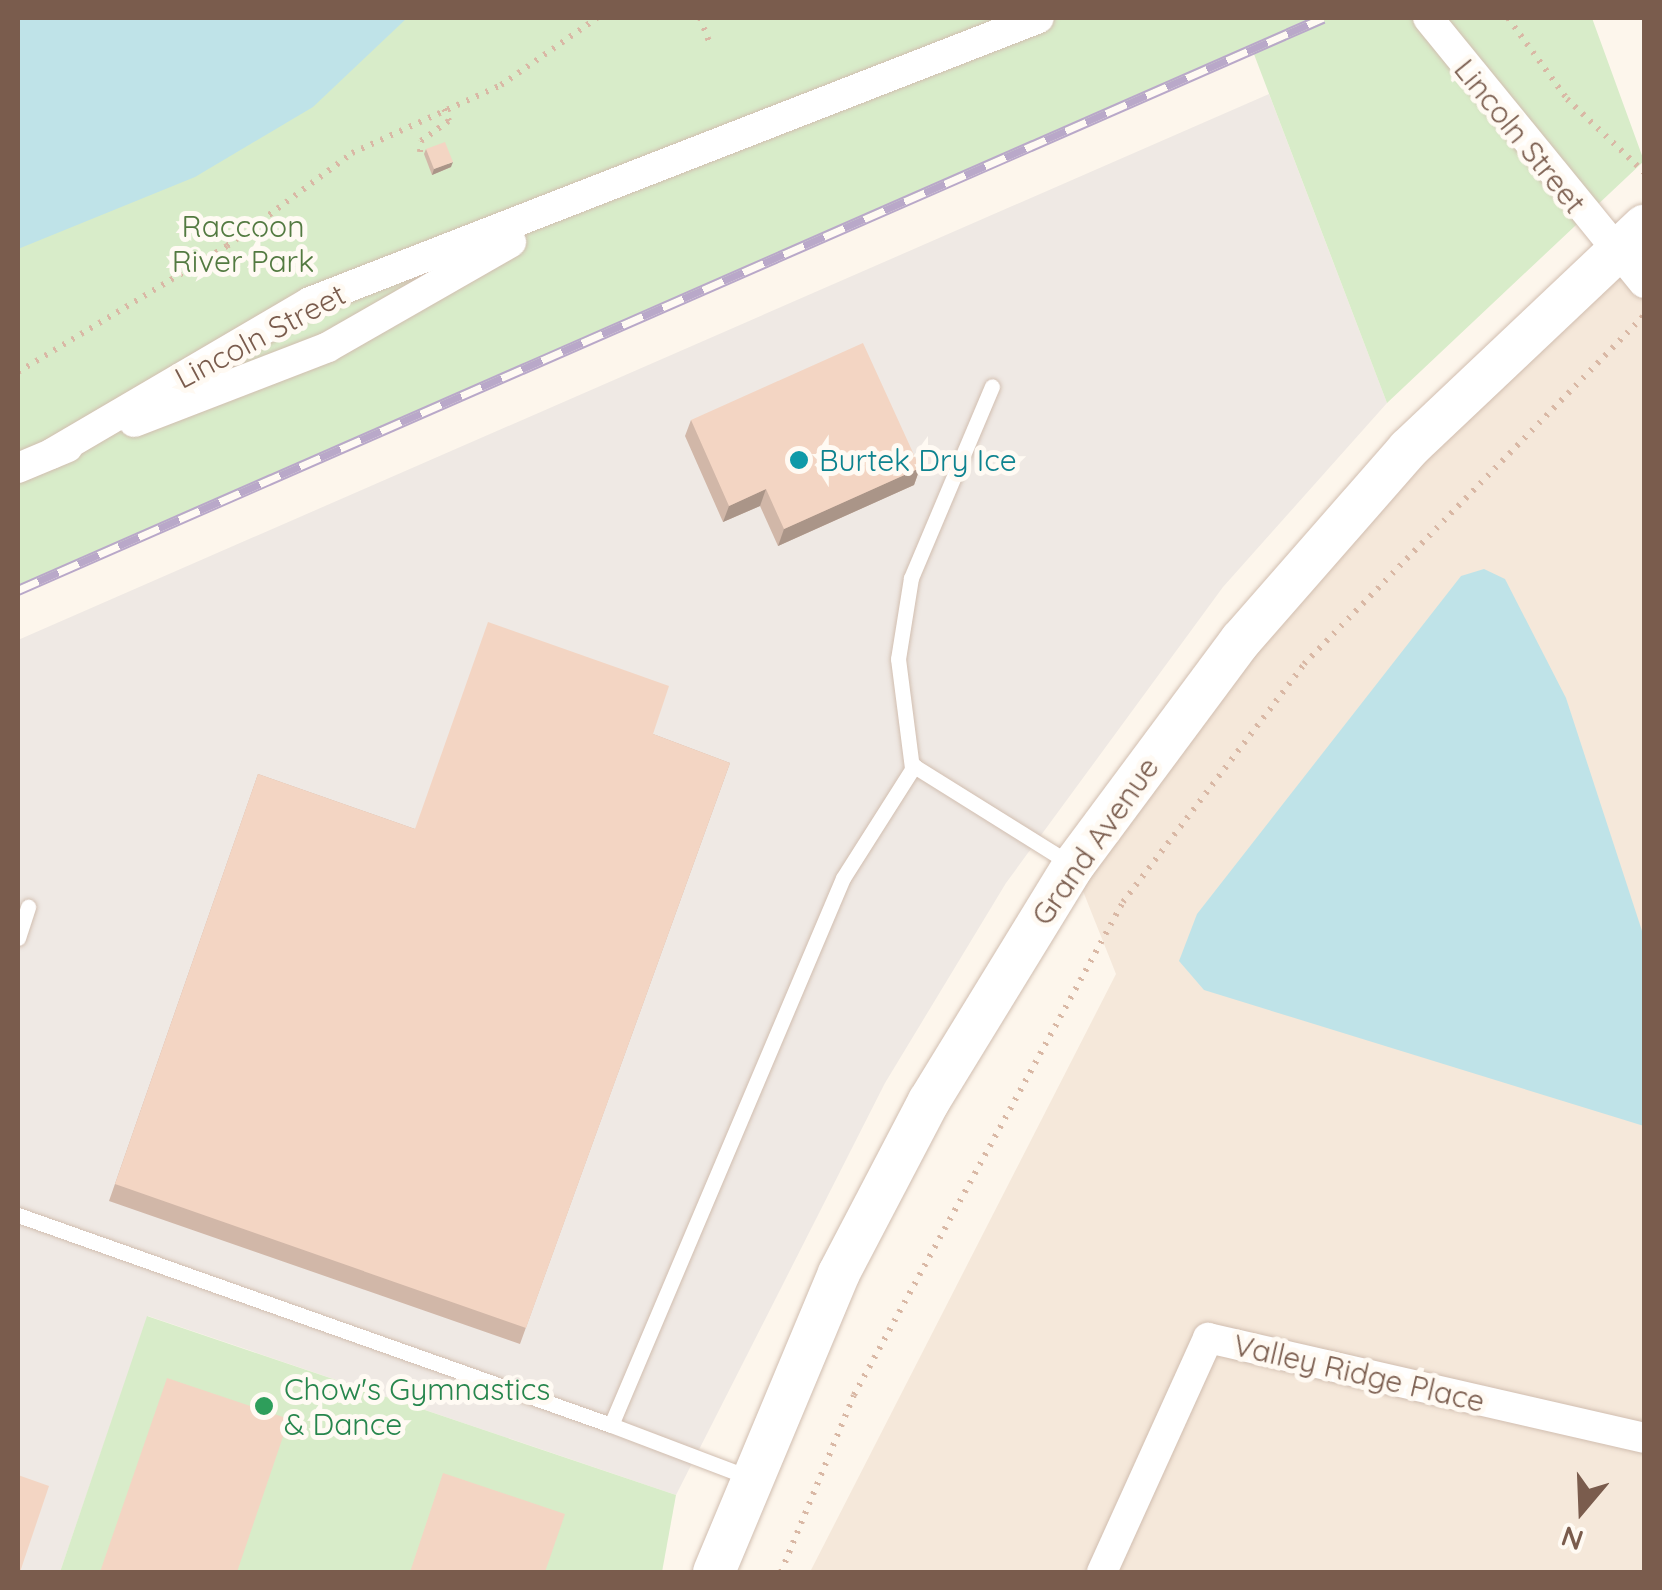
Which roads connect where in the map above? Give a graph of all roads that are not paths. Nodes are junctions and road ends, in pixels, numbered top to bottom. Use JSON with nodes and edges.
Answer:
{"nodes":[{"id":1,"x":1040,"y":18,"type":"edge"},
{"id":2,"x":1428,"y":18,"type":"edge"},
{"id":3,"x":592,"y":195,"type":"junction"},
{"id":4,"x":1630,"y":238,"type":"edge"},
{"id":5,"x":1644,"y":283,"type":"edge"},
{"id":6,"x":992,"y":386,"type":"dead end"},
{"id":7,"x":50,"y":454,"type":"junction"},
{"id":8,"x":18,"y":468,"type":"edge"},
{"id":9,"x":912,"y":768,"type":"junction"},
{"id":10,"x":1073,"y":866,"type":"junction"},
{"id":11,"x":28,"y":907,"type":"dead end"},
{"id":12,"x":18,"y":938,"type":"edge"},
{"id":13,"x":18,"y":1215,"type":"edge"},
{"id":14,"x":611,"y":1425,"type":"junction"},
{"id":15,"x":1644,"y":1438,"type":"edge"},
{"id":16,"x":748,"y":1477,"type":"junction"},
{"id":17,"x":714,"y":1572,"type":"edge"},
{"id":18,"x":1102,"y":1572,"type":"edge"}],
"edges":[{"from":1,"to":3,"type":"street","name":"Lincoln Street"},
{"from":2,"to":4,"type":"street","name":"Lincoln Street"},
{"from":3,"to":7,"type":"street","name":"Lincoln Street"},
{"from":3,"to":7,"type":"street","name":"Lincoln Street"},
{"from":4,"to":5,"type":"street","name":"Lincoln Street"},
{"from":4,"to":10,"type":"main road","name":"Grand Avenue"},
{"from":6,"to":9,"type":"lane"},
{"from":7,"to":8,"type":"street","name":"Lincoln Street"},
{"from":9,"to":10,"type":"lane"},
{"from":9,"to":14,"type":"lane"},
{"from":10,"to":16,"type":"main road","name":"Grand Avenue"},
{"from":11,"to":12,"type":"lane"},
{"from":13,"to":14,"type":"lane"},
{"from":14,"to":16,"type":"lane"},
{"from":15,"to":18,"type":"street","name":"Valley Ridge Place"},
{"from":16,"to":17,"type":"main road","name":"Grand Avenue"}]}
